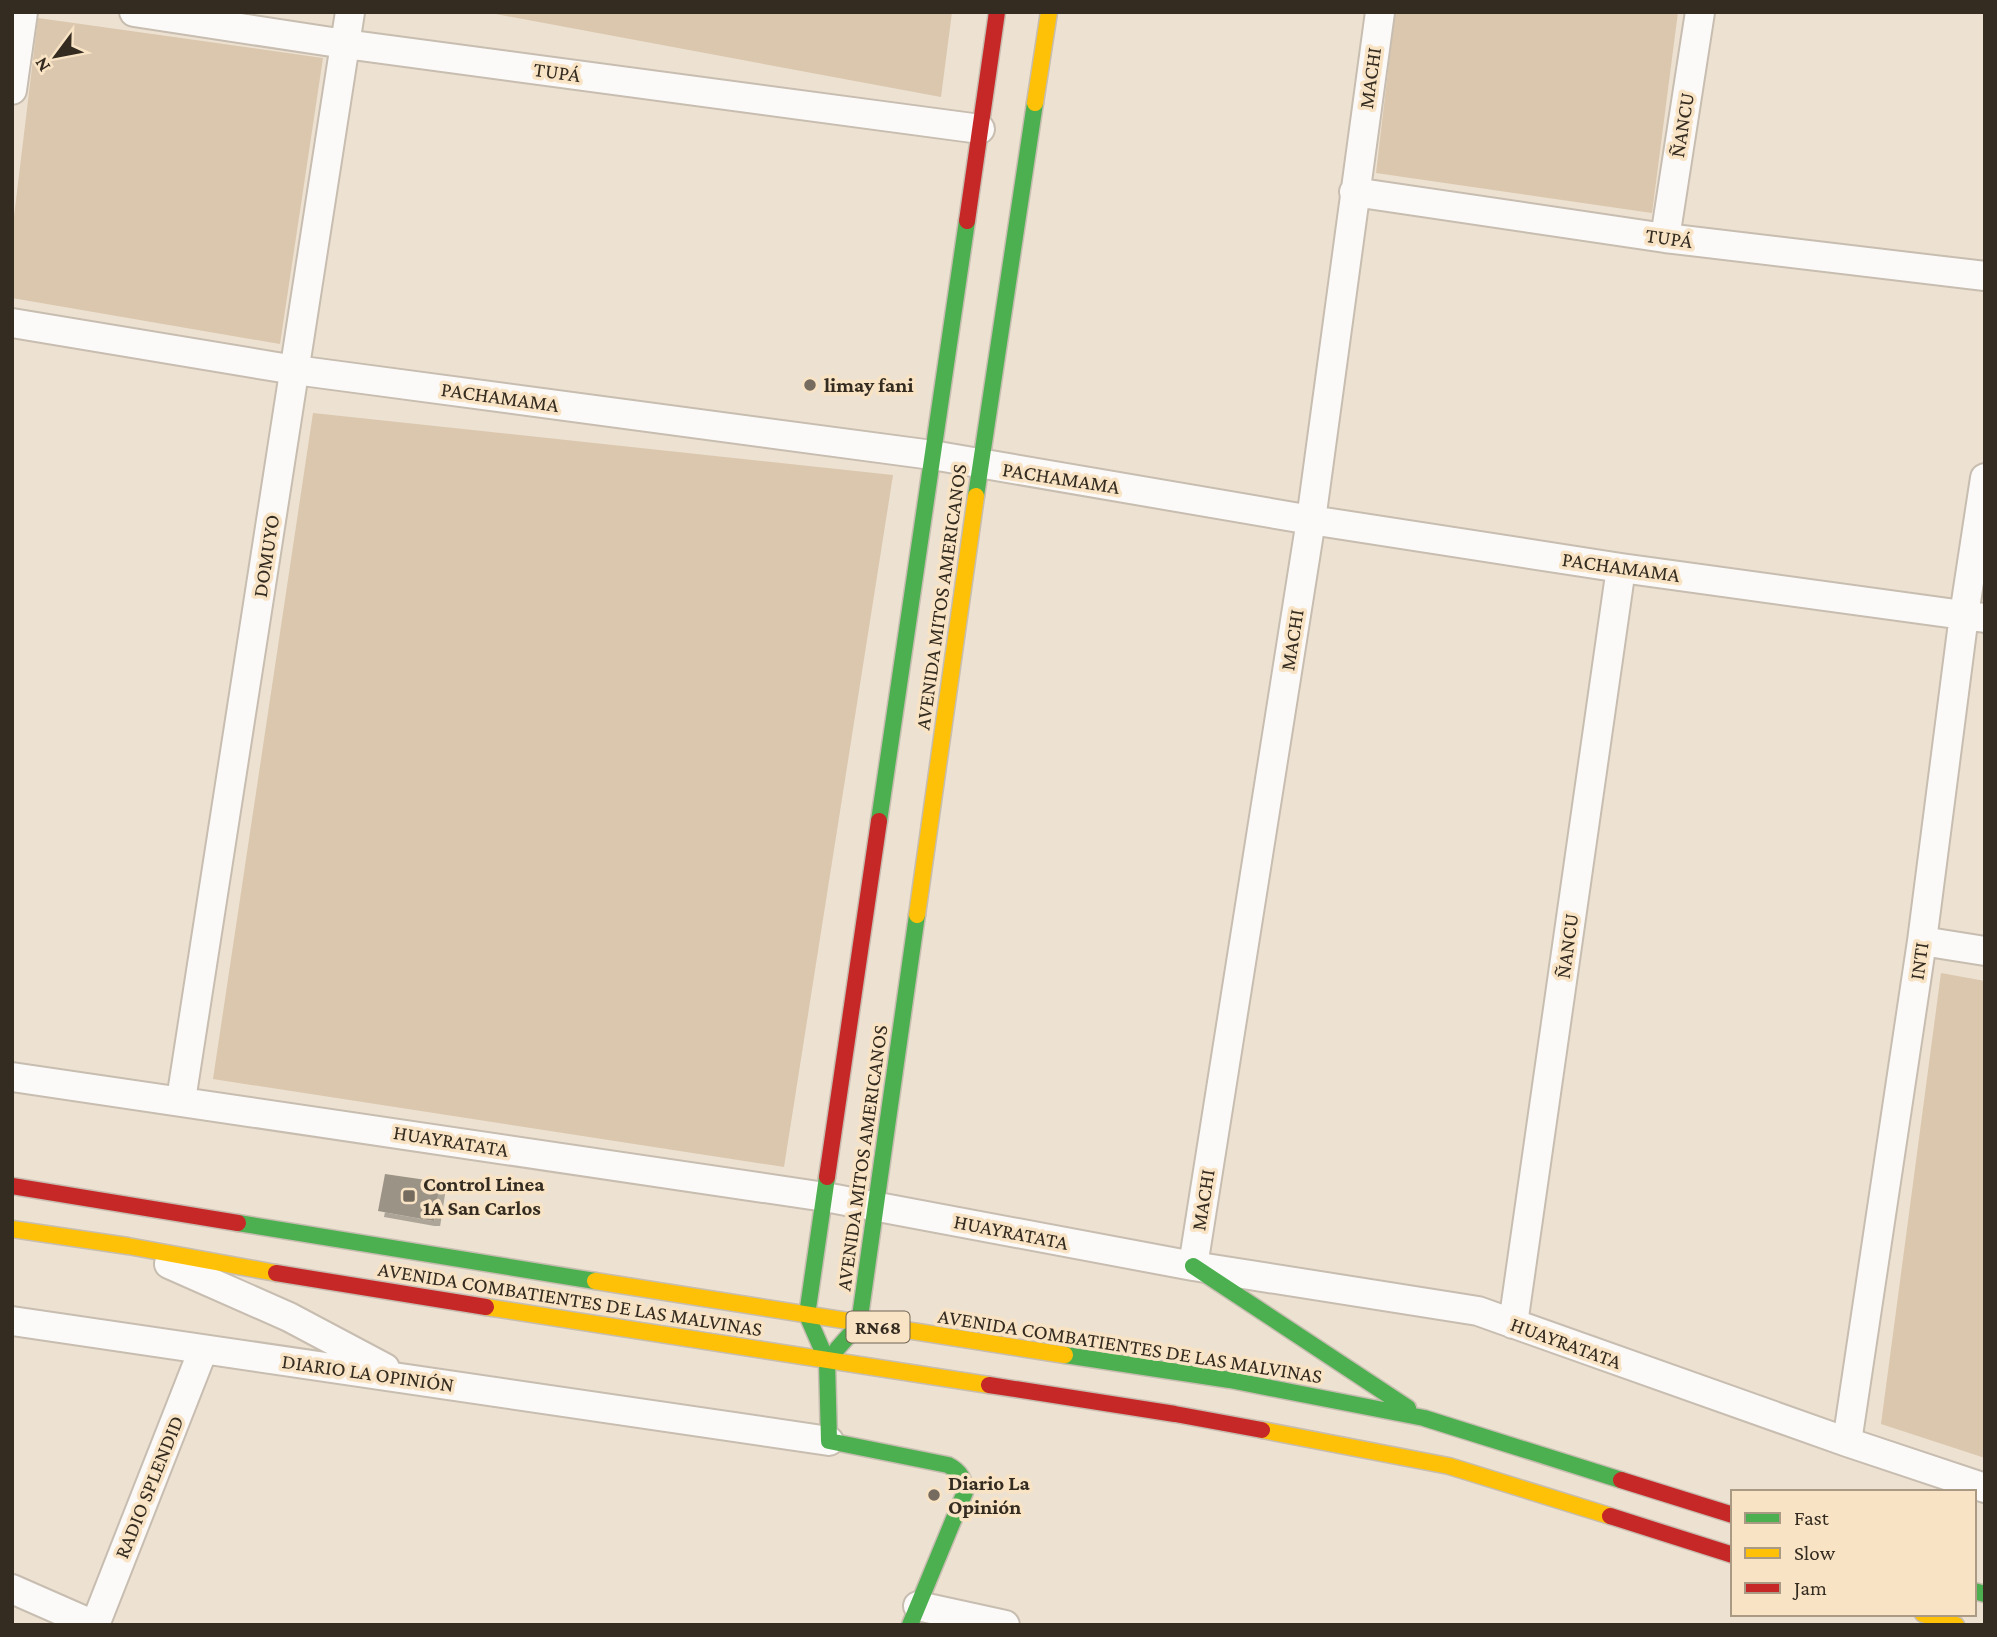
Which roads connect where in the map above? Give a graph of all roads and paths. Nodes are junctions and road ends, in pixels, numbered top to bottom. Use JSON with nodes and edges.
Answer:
{"nodes":[{"id":1,"x":23,"y":12,"type":"edge"},
{"id":2,"x":134,"y":12,"type":"edge"},
{"id":3,"x":350,"y":12,"type":"edge"},
{"id":4,"x":997,"y":12,"type":"edge"},
{"id":5,"x":1049,"y":12,"type":"edge"},
{"id":6,"x":1380,"y":12,"type":"edge"},
{"id":7,"x":1700,"y":12,"type":"edge"},
{"id":8,"x":345,"y":44,"type":"junction"},
{"id":9,"x":12,"y":89,"type":"edge"},
{"id":10,"x":980,"y":129,"type":"junction"},
{"id":11,"x":1354,"y":191,"type":"junction"},
{"id":12,"x":1665,"y":238,"type":"junction"},
{"id":13,"x":1985,"y":276,"type":"edge"},
{"id":14,"x":12,"y":323,"type":"edge"},
{"id":15,"x":295,"y":369,"type":"junction"},
{"id":16,"x":932,"y":455,"type":"junction"},
{"id":17,"x":980,"y":465,"type":"junction"},
{"id":18,"x":1985,"y":478,"type":"edge"},
{"id":19,"x":1311,"y":520,"type":"junction"},
{"id":20,"x":1621,"y":568,"type":"junction"},
{"id":21,"x":1974,"y":616,"type":"edge"},
{"id":22,"x":1922,"y":941,"type":"junction"},
{"id":23,"x":1985,"y":951,"type":"edge"},
{"id":24,"x":12,"y":1077,"type":"edge"},
{"id":25,"x":181,"y":1100,"type":"junction"},
{"id":26,"x":12,"y":1186,"type":"edge"},
{"id":27,"x":825,"y":1197,"type":"junction"},
{"id":28,"x":877,"y":1207,"type":"junction"},
{"id":29,"x":12,"y":1229,"type":"edge"},
{"id":30,"x":128,"y":1247,"type":"junction"},
{"id":31,"x":1193,"y":1266,"type":"junction"},
{"id":32,"x":807,"y":1315,"type":"junction"},
{"id":33,"x":12,"y":1321,"type":"edge"},
{"id":34,"x":859,"y":1324,"type":"junction"},
{"id":35,"x":1513,"y":1324,"type":"junction"},
{"id":36,"x":203,"y":1350,"type":"junction"},
{"id":37,"x":827,"y":1362,"type":"junction"},
{"id":38,"x":404,"y":1378,"type":"junction"},
{"id":39,"x":1424,"y":1418,"type":"junction"},
{"id":40,"x":829,"y":1441,"type":"junction"},
{"id":41,"x":1847,"y":1442,"type":"junction"},
{"id":42,"x":1985,"y":1488,"type":"edge"},
{"id":43,"x":1731,"y":1514,"type":"edge"},
{"id":44,"x":1731,"y":1554,"type":"edge"},
{"id":45,"x":12,"y":1589,"type":"edge"},
{"id":46,"x":914,"y":1615,"type":"edge"},
{"id":47,"x":1929,"y":1616,"type":"edge"},
{"id":48,"x":94,"y":1625,"type":"edge"},
{"id":49,"x":1005,"y":1625,"type":"edge"},
{"id":50,"x":1956,"y":1625,"type":"edge"}],
"edges":[{"from":1,"to":9,"type":"street"},
{"from":2,"to":8,"type":"street","name":"TUPÁ"},
{"from":3,"to":8,"type":"street","name":"DOMUYO"},
{"from":4,"to":10,"type":"main road","name":"AVENIDA MITOS AMERICANOS"},
{"from":5,"to":17,"type":"main road","name":"AVENIDA MITOS AMERICANOS"},
{"from":6,"to":11,"type":"street","name":"MACHI"},
{"from":7,"to":12,"type":"street","name":"ÑANCU"},
{"from":8,"to":10,"type":"street","name":"TUPÁ"},
{"from":8,"to":15,"type":"street","name":"DOMUYO"},
{"from":10,"to":16,"type":"main road","name":"AVENIDA MITOS AMERICANOS"},
{"from":11,"to":12,"type":"street","name":"TUPÁ"},
{"from":11,"to":19,"type":"street","name":"MACHI"},
{"from":12,"to":13,"type":"street","name":"TUPÁ"},
{"from":14,"to":15,"type":"street","name":"PACHAMAMA"},
{"from":15,"to":16,"type":"street","name":"PACHAMAMA"},
{"from":15,"to":25,"type":"street","name":"DOMUYO"},
{"from":16,"to":17,"type":"street","name":"PACHAMAMA"},
{"from":16,"to":27,"type":"main road","name":"AVENIDA MITOS AMERICANOS"},
{"from":17,"to":19,"type":"street","name":"PACHAMAMA"},
{"from":17,"to":28,"type":"main road","name":"AVENIDA MITOS AMERICANOS"},
{"from":18,"to":21,"type":"street","name":"INTI"},
{"from":19,"to":20,"type":"street","name":"PACHAMAMA"},
{"from":19,"to":31,"type":"street","name":"MACHI"},
{"from":20,"to":21,"type":"street","name":"PACHAMAMA"},
{"from":20,"to":35,"type":"street","name":"ÑANCU"},
{"from":21,"to":22,"type":"street","name":"INTI"},
{"from":22,"to":23,"type":"street"},
{"from":22,"to":41,"type":"street","name":"INTI"},
{"from":24,"to":25,"type":"street","name":"HUAYRATATA"},
{"from":25,"to":27,"type":"street","name":"HUAYRATATA"},
{"from":26,"to":32,"type":"main road","name":"AVENIDA COMBATIENTES DE LAS MALVINAS","number":"RN68"},
{"from":27,"to":28,"type":"street","name":"HUAYRATATA"},
{"from":27,"to":32,"type":"main road","name":"AVENIDA MITOS AMERICANOS"},
{"from":28,"to":31,"type":"street","name":"HUAYRATATA"},
{"from":28,"to":34,"type":"main road","name":"AVENIDA MITOS AMERICANOS"},
{"from":29,"to":30,"type":"main road","name":"AVENIDA COMBATIENTES DE LAS MALVINAS","number":"RN68"},
{"from":30,"to":37,"type":"main road","name":"AVENIDA COMBATIENTES DE LAS MALVINAS","number":"RN68"},
{"from":30,"to":38,"type":"street"},
{"from":31,"to":35,"type":"street","name":"HUAYRATATA"},
{"from":31,"to":39,"type":"main road"},
{"from":32,"to":34,"type":"main road","name":"AVENIDA COMBATIENTES DE LAS MALVINAS","number":"RN68"},
{"from":32,"to":37,"type":"main road"},
{"from":33,"to":36,"type":"street","name":"DIARIO LA OPINIÓN"},
{"from":34,"to":37,"type":"main road","name":"AVENIDA MITOS AMERICANOS"},
{"from":34,"to":39,"type":"main road","name":"AVENIDA COMBATIENTES DE LAS MALVINAS","number":"RN68"},
{"from":35,"to":41,"type":"street","name":"HUAYRATATA"},
{"from":36,"to":38,"type":"street","name":"DIARIO LA OPINIÓN"},
{"from":36,"to":48,"type":"street","name":"RADIO SPLENDID"},
{"from":37,"to":40,"type":"main road"},
{"from":37,"to":44,"type":"main road","name":"AVENIDA COMBATIENTES DE LAS MALVINAS","number":"RN68"},
{"from":38,"to":40,"type":"street","name":"DIARIO LA OPINIÓN"},
{"from":39,"to":43,"type":"main road","name":"AVENIDA COMBATIENTES DE LAS MALVINAS","number":"RN68"},
{"from":40,"to":46,"type":"main road","name":"DIARIO LA OPINIÓN"},
{"from":41,"to":42,"type":"street","name":"HUAYRATATA"},
{"from":45,"to":48,"type":"street"},
{"from":46,"to":49,"type":"street"},
{"from":47,"to":50,"type":"main road"}]}
